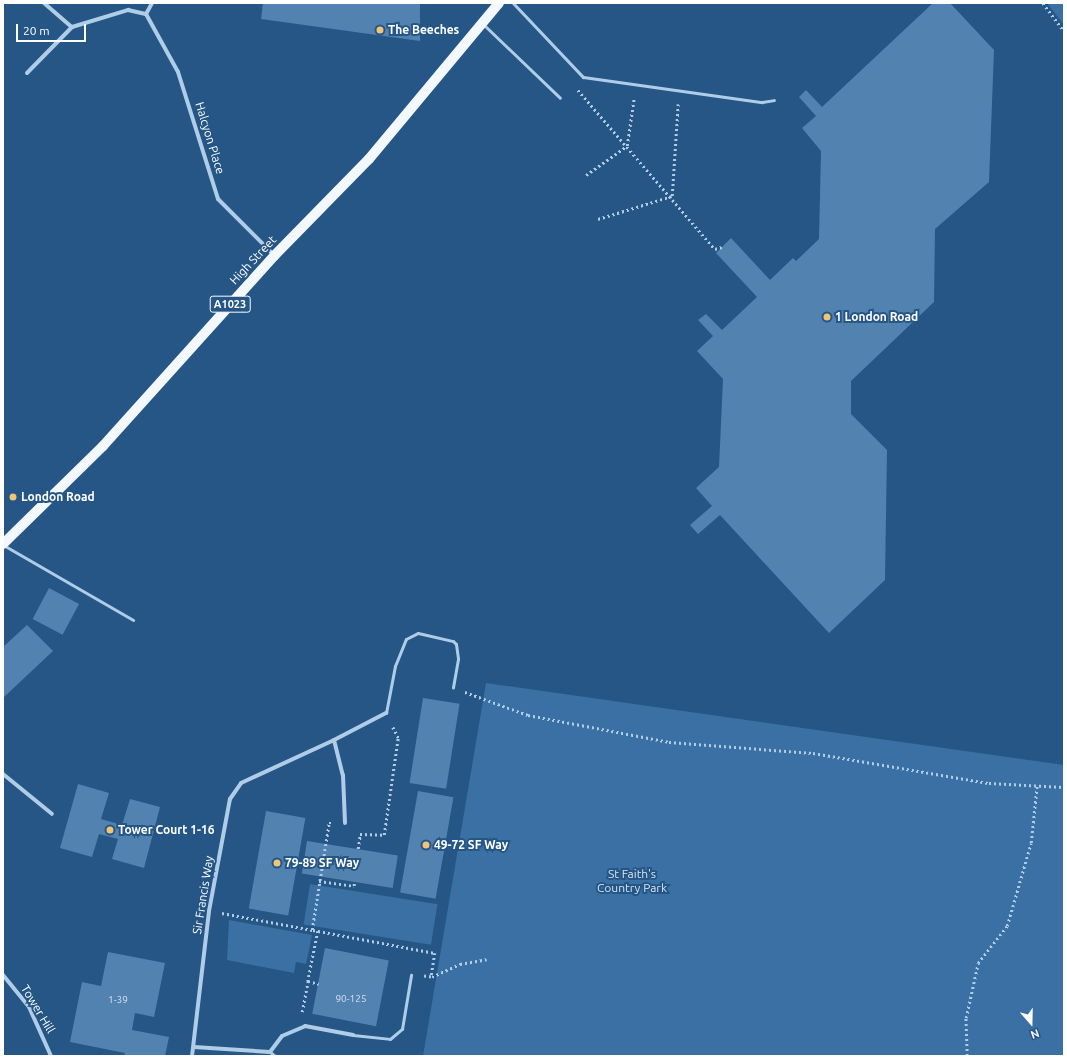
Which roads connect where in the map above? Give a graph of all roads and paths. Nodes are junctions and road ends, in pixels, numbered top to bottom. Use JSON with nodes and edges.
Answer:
{"nodes":[{"id":1,"x":44,"y":3,"type":"edge"},
{"id":2,"x":152,"y":3,"type":"edge"},
{"id":3,"x":499,"y":3,"type":"edge"},
{"id":4,"x":513,"y":3,"type":"edge"},
{"id":5,"x":1043,"y":3,"type":"edge"},
{"id":6,"x":146,"y":14,"type":"junction"},
{"id":7,"x":482,"y":23,"type":"junction"},
{"id":8,"x":72,"y":27,"type":"junction"},
{"id":9,"x":1064,"y":31,"type":"edge"},
{"id":10,"x":28,"y":73,"type":"dead end"},
{"id":11,"x":636,"y":83,"type":"junction"},
{"id":12,"x":574,"y":86,"type":"dead end"},
{"id":13,"x":680,"y":89,"type":"junction"},
{"id":14,"x":560,"y":98,"type":"dead end"},
{"id":15,"x":774,"y":100,"type":"dead end"},
{"id":16,"x":627,"y":146,"type":"junction"},
{"id":17,"x":586,"y":175,"type":"dead end"},
{"id":18,"x":672,"y":196,"type":"junction"},
{"id":19,"x":598,"y":219,"type":"dead end"},
{"id":20,"x":722,"y":247,"type":"dead end"},
{"id":21,"x":274,"y":256,"type":"junction"},
{"id":22,"x":3,"y":544,"type":"edge"},
{"id":23,"x":133,"y":620,"type":"dead end"},
{"id":24,"x":453,"y":688,"type":"joint"},
{"id":25,"x":386,"y":713,"type":"junction"},
{"id":26,"x":334,"y":740,"type":"junction"},
{"id":27,"x":3,"y":774,"type":"edge"},
{"id":28,"x":1037,"y":785,"type":"junction"},
{"id":29,"x":1064,"y":787,"type":"edge"},
{"id":30,"x":52,"y":814,"type":"dead end"},
{"id":31,"x":345,"y":823,"type":"joint"},
{"id":32,"x":358,"y":849,"type":"dead end"},
{"id":33,"x":319,"y":881,"type":"junction"},
{"id":34,"x":354,"y":882,"type":"dead end"},
{"id":35,"x":209,"y":911,"type":"junction"},
{"id":36,"x":312,"y":930,"type":"junction"},
{"id":37,"x":318,"y":931,"type":"junction"},
{"id":38,"x":487,"y":959,"type":"dead end"},
{"id":39,"x":3,"y":975,"type":"edge"},
{"id":40,"x":411,"y":975,"type":"joint"},
{"id":41,"x":432,"y":977,"type":"junction"},
{"id":42,"x":308,"y":981,"type":"junction"},
{"id":43,"x":319,"y":984,"type":"dead end"},
{"id":44,"x":300,"y":1028,"type":"junction"},
{"id":45,"x":353,"y":1035,"type":"joint"},
{"id":46,"x":194,"y":1047,"type":"junction"},
{"id":47,"x":270,"y":1052,"type":"junction"},
{"id":48,"x":51,"y":1056,"type":"edge"},
{"id":49,"x":192,"y":1056,"type":"edge"},
{"id":50,"x":275,"y":1056,"type":"edge"},
{"id":51,"x":967,"y":1056,"type":"edge"}],
"edges":[{"from":1,"to":8,"type":"street"},
{"from":2,"to":6,"type":"street"},
{"from":3,"to":7,"type":"main road","number":"A1023"},
{"from":4,"to":11,"type":"lane"},
{"from":5,"to":9,"type":"path"},
{"from":6,"to":8,"type":"street"},
{"from":6,"to":21,"type":"street","name":"Halcyon Place"},
{"from":7,"to":14,"type":"lane"},
{"from":7,"to":21,"type":"main road","name":"High Street","number":"A1023"},
{"from":8,"to":10,"type":"street"},
{"from":11,"to":13,"type":"lane"},
{"from":11,"to":16,"type":"path"},
{"from":12,"to":16,"type":"path"},
{"from":13,"to":15,"type":"lane"},
{"from":13,"to":18,"type":"path"},
{"from":16,"to":17,"type":"path"},
{"from":16,"to":18,"type":"path"},
{"from":18,"to":19,"type":"path"},
{"from":18,"to":20,"type":"path"},
{"from":21,"to":22,"type":"main road","name":"High Street","number":"A1023"},
{"from":22,"to":23,"type":"lane"},
{"from":24,"to":25,"type":"lane"},
{"from":24,"to":28,"type":"path"},
{"from":25,"to":26,"type":"street","name":"Sir Francis Way"},
{"from":25,"to":32,"type":"path"},
{"from":26,"to":31,"type":"street"},
{"from":26,"to":35,"type":"street","name":"Sir Francis Way"},
{"from":27,"to":30,"type":"street"},
{"from":28,"to":29,"type":"path"},
{"from":28,"to":51,"type":"path"},
{"from":31,"to":33,"type":"path"},
{"from":33,"to":34,"type":"path"},
{"from":33,"to":36,"type":"path"},
{"from":35,"to":36,"type":"path"},
{"from":35,"to":46,"type":"street","name":"Sir Francis Way"},
{"from":36,"to":37,"type":"path"},
{"from":37,"to":41,"type":"path"},
{"from":37,"to":42,"type":"path"},
{"from":38,"to":41,"type":"path"},
{"from":39,"to":48,"type":"street","name":"Tower Hill"},
{"from":40,"to":41,"type":"path"},
{"from":40,"to":45,"type":"lane"},
{"from":42,"to":43,"type":"path"},
{"from":42,"to":44,"type":"path"},
{"from":44,"to":45,"type":"street"},
{"from":44,"to":47,"type":"street"},
{"from":46,"to":47,"type":"street"},
{"from":46,"to":49,"type":"street","name":"Sir Francis Way"},
{"from":47,"to":50,"type":"lane"}]}
